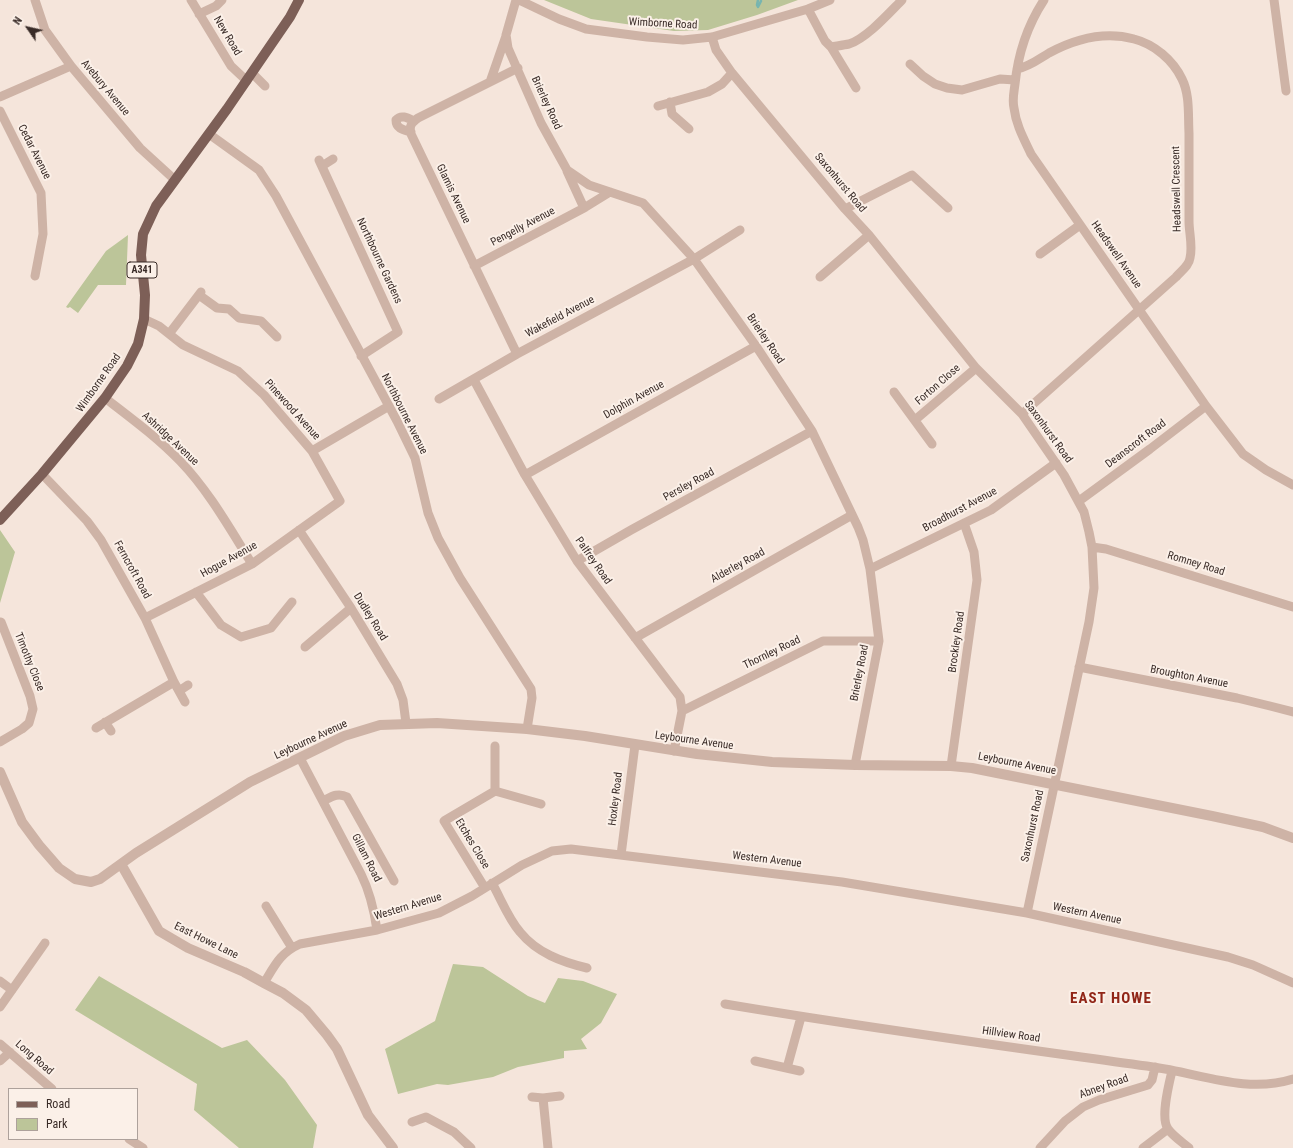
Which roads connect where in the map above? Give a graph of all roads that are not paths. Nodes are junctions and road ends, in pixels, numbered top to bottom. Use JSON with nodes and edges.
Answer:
{"nodes":[{"id":1,"x":35,"y":0,"type":"edge"},
{"id":2,"x":191,"y":0,"type":"edge"},
{"id":3,"x":222,"y":0,"type":"edge"},
{"id":4,"x":299,"y":0,"type":"edge"},
{"id":5,"x":307,"y":0,"type":"edge"},
{"id":6,"x":517,"y":0,"type":"edge"},
{"id":7,"x":830,"y":0,"type":"edge"},
{"id":8,"x":902,"y":0,"type":"edge"},
{"id":9,"x":1044,"y":0,"type":"edge"},
{"id":10,"x":1274,"y":0,"type":"edge"},
{"id":11,"x":808,"y":9,"type":"junction"},
{"id":12,"x":199,"y":14,"type":"junction"},
{"id":13,"x":290,"y":17,"type":"junction"},
{"id":14,"x":506,"y":35,"type":"junction"},
{"id":15,"x":712,"y":38,"type":"junction"},
{"id":16,"x":831,"y":47,"type":"junction"},
{"id":17,"x":910,"y":64,"type":"dead end"},
{"id":18,"x":71,"y":66,"type":"junction"},
{"id":19,"x":518,"y":68,"type":"junction"},
{"id":20,"x":1017,"y":69,"type":"junction"},
{"id":21,"x":732,"y":73,"type":"junction"},
{"id":22,"x":249,"y":77,"type":"junction"},
{"id":23,"x":1015,"y":80,"type":"junction"},
{"id":24,"x":490,"y":82,"type":"junction"},
{"id":25,"x":265,"y":86,"type":"dead end"},
{"id":26,"x":856,"y":88,"type":"dead end"},
{"id":27,"x":1286,"y":91,"type":"dead end"},
{"id":28,"x":0,"y":97,"type":"edge"},
{"id":29,"x":670,"y":102,"type":"junction"},
{"id":30,"x":658,"y":106,"type":"dead end"},
{"id":31,"x":0,"y":111,"type":"edge"},
{"id":32,"x":414,"y":121,"type":"junction"},
{"id":33,"x":689,"y":129,"type":"dead end"},
{"id":34,"x":411,"y":132,"type":"junction"},
{"id":35,"x":209,"y":134,"type":"junction"},
{"id":36,"x":334,"y":159,"type":"dead end"},
{"id":37,"x":567,"y":170,"type":"junction"},
{"id":38,"x":175,"y":180,"type":"junction"},
{"id":39,"x":610,"y":192,"type":"junction"},
{"id":40,"x":584,"y":208,"type":"junction"},
{"id":41,"x":948,"y":208,"type":"dead end"},
{"id":42,"x":845,"y":209,"type":"junction"},
{"id":43,"x":1080,"y":225,"type":"junction"},
{"id":44,"x":740,"y":230,"type":"dead end"},
{"id":45,"x":869,"y":235,"type":"junction"},
{"id":46,"x":1040,"y":254,"type":"dead end"},
{"id":47,"x":694,"y":259,"type":"junction"},
{"id":48,"x":474,"y":266,"type":"junction"},
{"id":49,"x":35,"y":276,"type":"dead end"},
{"id":50,"x":820,"y":277,"type":"dead end"},
{"id":51,"x":1139,"y":308,"type":"junction"},
{"id":52,"x":144,"y":319,"type":"junction"},
{"id":53,"x":169,"y":334,"type":"junction"},
{"id":54,"x":277,"y":337,"type":"dead end"},
{"id":55,"x":756,"y":346,"type":"junction"},
{"id":56,"x":517,"y":354,"type":"junction"},
{"id":57,"x":361,"y":356,"type":"junction"},
{"id":58,"x":976,"y":368,"type":"junction"},
{"id":59,"x":474,"y":380,"type":"junction"},
{"id":60,"x":894,"y":392,"type":"dead end"},
{"id":61,"x":106,"y":398,"type":"junction"},
{"id":62,"x":439,"y":399,"type":"dead end"},
{"id":63,"x":389,"y":406,"type":"junction"},
{"id":64,"x":1206,"y":406,"type":"junction"},
{"id":65,"x":1022,"y":414,"type":"junction"},
{"id":66,"x":915,"y":420,"type":"junction"},
{"id":67,"x":812,"y":431,"type":"junction"},
{"id":68,"x":932,"y":444,"type":"dead end"},
{"id":69,"x":312,"y":451,"type":"junction"},
{"id":70,"x":1056,"y":464,"type":"junction"},
{"id":71,"x":42,"y":474,"type":"junction"},
{"id":72,"x":525,"y":475,"type":"junction"},
{"id":73,"x":1293,"y":485,"type":"edge"},
{"id":74,"x":340,"y":501,"type":"joint"},
{"id":75,"x":1079,"y":501,"type":"junction"},
{"id":76,"x":852,"y":515,"type":"junction"},
{"id":77,"x":0,"y":520,"type":"edge"},
{"id":78,"x":964,"y":523,"type":"junction"},
{"id":79,"x":299,"y":530,"type":"junction"},
{"id":80,"x":1092,"y":547,"type":"junction"},
{"id":81,"x":577,"y":562,"type":"junction"},
{"id":82,"x":252,"y":564,"type":"junction"},
{"id":83,"x":870,"y":569,"type":"junction"},
{"id":84,"x":196,"y":592,"type":"junction"},
{"id":85,"x":292,"y":602,"type":"dead end"},
{"id":86,"x":1293,"y":607,"type":"edge"},
{"id":87,"x":351,"y":608,"type":"junction"},
{"id":88,"x":145,"y":618,"type":"junction"},
{"id":89,"x":1,"y":622,"type":"edge"},
{"id":90,"x":635,"y":638,"type":"junction"},
{"id":91,"x":879,"y":641,"type":"junction"},
{"id":92,"x":305,"y":647,"type":"dead end"},
{"id":93,"x":1079,"y":666,"type":"junction"},
{"id":94,"x":174,"y":682,"type":"junction"},
{"id":95,"x":188,"y":685,"type":"dead end"},
{"id":96,"x":179,"y":691,"type":"junction"},
{"id":97,"x":185,"y":702,"type":"dead end"},
{"id":98,"x":682,"y":711,"type":"junction"},
{"id":99,"x":1293,"y":712,"type":"edge"},
{"id":100,"x":105,"y":722,"type":"junction"},
{"id":101,"x":406,"y":723,"type":"junction"},
{"id":102,"x":96,"y":728,"type":"dead end"},
{"id":103,"x":528,"y":729,"type":"junction"},
{"id":104,"x":111,"y":731,"type":"dead end"},
{"id":105,"x":0,"y":742,"type":"edge"},
{"id":106,"x":635,"y":745,"type":"junction"},
{"id":107,"x":495,"y":746,"type":"dead end"},
{"id":108,"x":674,"y":751,"type":"junction"},
{"id":109,"x":300,"y":758,"type":"junction"},
{"id":110,"x":854,"y":765,"type":"junction"},
{"id":111,"x":951,"y":766,"type":"junction"},
{"id":112,"x":0,"y":772,"type":"edge"},
{"id":113,"x":1054,"y":784,"type":"junction"},
{"id":114,"x":495,"y":791,"type":"junction"},
{"id":115,"x":323,"y":801,"type":"junction"},
{"id":116,"x":541,"y":804,"type":"dead end"},
{"id":117,"x":1293,"y":838,"type":"edge"},
{"id":118,"x":621,"y":855,"type":"junction"},
{"id":119,"x":121,"y":864,"type":"junction"},
{"id":120,"x":394,"y":881,"type":"dead end"},
{"id":121,"x":488,"y":886,"type":"junction"},
{"id":122,"x":266,"y":906,"type":"dead end"},
{"id":123,"x":1027,"y":913,"type":"junction"},
{"id":124,"x":377,"y":930,"type":"junction"},
{"id":125,"x":45,"y":943,"type":"dead end"},
{"id":126,"x":292,"y":948,"type":"junction"},
{"id":127,"x":587,"y":968,"type":"dead end"},
{"id":128,"x":0,"y":981,"type":"edge"},
{"id":129,"x":264,"y":983,"type":"junction"},
{"id":130,"x":1293,"y":983,"type":"edge"},
{"id":131,"x":12,"y":990,"type":"junction"},
{"id":132,"x":725,"y":1004,"type":"dead end"},
{"id":133,"x":0,"y":1007,"type":"edge"},
{"id":134,"x":801,"y":1017,"type":"junction"},
{"id":135,"x":0,"y":1044,"type":"edge"},
{"id":136,"x":10,"y":1052,"type":"junction"},
{"id":137,"x":0,"y":1061,"type":"edge"},
{"id":138,"x":755,"y":1061,"type":"dead end"},
{"id":139,"x":1155,"y":1067,"type":"junction"},
{"id":140,"x":787,"y":1068,"type":"junction"},
{"id":141,"x":800,"y":1070,"type":"dead end"},
{"id":142,"x":1172,"y":1071,"type":"junction"},
{"id":143,"x":1293,"y":1079,"type":"edge"},
{"id":144,"x":51,"y":1088,"type":"edge"},
{"id":145,"x":560,"y":1096,"type":"dead end"},
{"id":146,"x":532,"y":1097,"type":"dead end"},
{"id":147,"x":543,"y":1098,"type":"junction"},
{"id":148,"x":412,"y":1122,"type":"dead end"},
{"id":149,"x":1168,"y":1129,"type":"junction"},
{"id":150,"x":131,"y":1140,"type":"edge"},
{"id":151,"x":143,"y":1148,"type":"edge"},
{"id":152,"x":392,"y":1148,"type":"edge"},
{"id":153,"x":470,"y":1148,"type":"edge"},
{"id":154,"x":548,"y":1148,"type":"edge"},
{"id":155,"x":1040,"y":1148,"type":"edge"},
{"id":156,"x":1143,"y":1148,"type":"edge"},
{"id":157,"x":1189,"y":1148,"type":"edge"}],
"edges":[{"from":1,"to":18,"type":"street","name":"Avebury Avenue"},
{"from":2,"to":12,"type":"street","name":"New Road"},
{"from":3,"to":12,"type":"street"},
{"from":4,"to":13,"type":"main road","name":"Wimborne Road","number":"A341"},
{"from":5,"to":13,"type":"main road","name":"Wimborne Road","number":"A341"},
{"from":6,"to":14,"type":"street"},
{"from":6,"to":15,"type":"street","name":"Wimborne Road"},
{"from":7,"to":11,"type":"street","name":"Wimborne Road"},
{"from":8,"to":16,"type":"street"},
{"from":9,"to":20,"type":"street","name":"Headswell Avenue"},
{"from":10,"to":27,"type":"street"},
{"from":11,"to":15,"type":"street","name":"Wimborne Road"},
{"from":11,"to":16,"type":"street"},
{"from":12,"to":22,"type":"street","name":"New Road"},
{"from":13,"to":22,"type":"main road","name":"Wimborne Road","number":"A341"},
{"from":14,"to":19,"type":"street","name":"Brierley Road"},
{"from":14,"to":24,"type":"street"},
{"from":15,"to":21,"type":"street","name":"Saxonhurst Road"},
{"from":16,"to":26,"type":"street"},
{"from":17,"to":23,"type":"street"},
{"from":18,"to":28,"type":"street"},
{"from":18,"to":38,"type":"street","name":"Avebury Avenue"},
{"from":19,"to":24,"type":"street"},
{"from":19,"to":37,"type":"street","name":"Brierley Road"},
{"from":20,"to":23,"type":"street","name":"Headswell Avenue"},
{"from":20,"to":51,"type":"street","name":"Headswell Crescent"},
{"from":21,"to":29,"type":"street"},
{"from":21,"to":42,"type":"street","name":"Saxonhurst Road"},
{"from":22,"to":25,"type":"street"},
{"from":22,"to":35,"type":"main road","name":"Wimborne Road","number":"A341"},
{"from":23,"to":43,"type":"street","name":"Headswell Avenue"},
{"from":24,"to":32,"type":"street"},
{"from":29,"to":30,"type":"street"},
{"from":29,"to":33,"type":"street"},
{"from":31,"to":49,"type":"street","name":"Cedar Avenue"},
{"from":32,"to":34,"type":"street"},
{"from":32,"to":34,"type":"street"},
{"from":34,"to":48,"type":"street","name":"Glamis Avenue"},
{"from":35,"to":38,"type":"main road","name":"Wimborne Road","number":"A341"},
{"from":35,"to":57,"type":"street","name":"Northbourne Avenue"},
{"from":36,"to":57,"type":"street","name":"Northbourne Gardens"},
{"from":37,"to":39,"type":"street","name":"Brierley Road"},
{"from":37,"to":40,"type":"street"},
{"from":38,"to":52,"type":"main road","name":"Wimborne Road","number":"A341"},
{"from":39,"to":40,"type":"street","name":"Pengelly Avenue"},
{"from":39,"to":47,"type":"street","name":"Brierley Road"},
{"from":40,"to":48,"type":"street","name":"Pengelly Avenue"},
{"from":41,"to":42,"type":"street"},
{"from":42,"to":45,"type":"street","name":"Saxonhurst Road"},
{"from":43,"to":46,"type":"street"},
{"from":43,"to":51,"type":"street","name":"Headswell Avenue"},
{"from":44,"to":47,"type":"street","name":"Wakefield Avenue"},
{"from":45,"to":50,"type":"street"},
{"from":45,"to":58,"type":"street","name":"Saxonhurst Road"},
{"from":47,"to":55,"type":"street","name":"Brierley Road"},
{"from":47,"to":56,"type":"street","name":"Wakefield Avenue"},
{"from":48,"to":56,"type":"street","name":"Glamis Avenue"},
{"from":51,"to":64,"type":"street","name":"Headswell Avenue"},
{"from":51,"to":65,"type":"street","name":"Headswell Crescent"},
{"from":52,"to":53,"type":"street","name":"Pinewood Avenue"},
{"from":52,"to":61,"type":"main road","name":"Wimborne Road","number":"A341"},
{"from":53,"to":54,"type":"street"},
{"from":53,"to":69,"type":"street","name":"Pinewood Avenue"},
{"from":55,"to":67,"type":"street","name":"Brierley Road"},
{"from":55,"to":72,"type":"street","name":"Dolphin Avenue"},
{"from":56,"to":59,"type":"street","name":"Wakefield Avenue"},
{"from":57,"to":63,"type":"street","name":"Northbourne Avenue"},
{"from":58,"to":65,"type":"street","name":"Saxonhurst Road"},
{"from":58,"to":66,"type":"street","name":"Forton Close"},
{"from":59,"to":62,"type":"street","name":"Wakefield Avenue"},
{"from":59,"to":72,"type":"street","name":"Palfrey Road"},
{"from":60,"to":66,"type":"street","name":"Forton Close"},
{"from":61,"to":71,"type":"main road","name":"Wimborne Road","number":"A341"},
{"from":61,"to":82,"type":"street","name":"Ashridge Avenue"},
{"from":63,"to":69,"type":"street"},
{"from":63,"to":103,"type":"street","name":"Northbourne Avenue"},
{"from":64,"to":73,"type":"street","name":"Headswell Avenue"},
{"from":64,"to":75,"type":"street","name":"Deanscroft Road"},
{"from":65,"to":70,"type":"street","name":"Saxonhurst Road"},
{"from":66,"to":68,"type":"street","name":"Forton Close"},
{"from":67,"to":76,"type":"street","name":"Brierley Road"},
{"from":67,"to":81,"type":"street","name":"Persley Road"},
{"from":69,"to":74,"type":"street","name":"Pinewood Avenue"},
{"from":70,"to":75,"type":"street","name":"Saxonhurst Road"},
{"from":70,"to":78,"type":"street","name":"Broadhurst Avenue"},
{"from":71,"to":77,"type":"main road","name":"Wimborne Road","number":"A341"},
{"from":71,"to":88,"type":"street","name":"Ferncroft Road"},
{"from":72,"to":81,"type":"street","name":"Palfrey Road"},
{"from":74,"to":79,"type":"street","name":"Hogue Avenue"},
{"from":75,"to":80,"type":"street","name":"Saxonhurst Road"},
{"from":76,"to":83,"type":"street","name":"Brierley Road"},
{"from":76,"to":90,"type":"street","name":"Alderley Road"},
{"from":78,"to":83,"type":"street","name":"Broadhurst Avenue"},
{"from":78,"to":111,"type":"street","name":"Brockley Road"},
{"from":79,"to":82,"type":"street","name":"Hogue Avenue"},
{"from":79,"to":87,"type":"street","name":"Dudley Road"},
{"from":80,"to":86,"type":"street","name":"Romney Road"},
{"from":80,"to":93,"type":"street","name":"Saxonhurst Road"},
{"from":81,"to":90,"type":"street","name":"Palfrey Road"},
{"from":82,"to":84,"type":"street","name":"Hogue Avenue"},
{"from":83,"to":91,"type":"street","name":"Brierley Road"},
{"from":84,"to":85,"type":"street"},
{"from":84,"to":88,"type":"street","name":"Hogue Avenue"},
{"from":87,"to":92,"type":"street"},
{"from":87,"to":101,"type":"street","name":"Dudley Road"},
{"from":88,"to":94,"type":"street","name":"Ferncroft Road"},
{"from":89,"to":105,"type":"street","name":"Timothy Close"},
{"from":90,"to":98,"type":"street","name":"Palfrey Road"},
{"from":91,"to":98,"type":"street","name":"Thornley Road"},
{"from":91,"to":110,"type":"street","name":"Brierley Road"},
{"from":93,"to":99,"type":"street","name":"Broughton Avenue"},
{"from":93,"to":113,"type":"street","name":"Saxonhurst Road"},
{"from":94,"to":96,"type":"street","name":"Ferncroft Road"},
{"from":94,"to":100,"type":"street"},
{"from":95,"to":96,"type":"street"},
{"from":96,"to":97,"type":"street","name":"Ferncroft Road"},
{"from":98,"to":108,"type":"street","name":"Palfrey Road"},
{"from":100,"to":102,"type":"street"},
{"from":100,"to":104,"type":"street"},
{"from":101,"to":103,"type":"street","name":"Leybourne Avenue"},
{"from":101,"to":109,"type":"street","name":"Leybourne Avenue"},
{"from":103,"to":106,"type":"street","name":"Leybourne Avenue"},
{"from":106,"to":108,"type":"street","name":"Leybourne Avenue"},
{"from":106,"to":118,"type":"street","name":"Hoxley Road"},
{"from":107,"to":114,"type":"street"},
{"from":108,"to":110,"type":"street","name":"Leybourne Avenue"},
{"from":109,"to":115,"type":"street","name":"Gillam Road"},
{"from":109,"to":119,"type":"street","name":"Leybourne Avenue"},
{"from":110,"to":111,"type":"street","name":"Leybourne Avenue"},
{"from":111,"to":113,"type":"street","name":"Leybourne Avenue"},
{"from":112,"to":119,"type":"street"},
{"from":113,"to":117,"type":"street","name":"Leybourne Avenue"},
{"from":113,"to":123,"type":"street","name":"Saxonhurst Road"},
{"from":114,"to":116,"type":"street"},
{"from":114,"to":121,"type":"street","name":"Etches Close"},
{"from":115,"to":120,"type":"street","name":"Gillam Road"},
{"from":115,"to":124,"type":"street","name":"Gillam Road"},
{"from":118,"to":121,"type":"street","name":"Western Avenue"},
{"from":118,"to":123,"type":"street","name":"Western Avenue"},
{"from":119,"to":129,"type":"street","name":"East Howe Lane"},
{"from":121,"to":124,"type":"street","name":"Western Avenue"},
{"from":121,"to":127,"type":"street"},
{"from":122,"to":126,"type":"street"},
{"from":123,"to":130,"type":"street","name":"Western Avenue"},
{"from":124,"to":126,"type":"street","name":"Western Avenue"},
{"from":125,"to":131,"type":"street"},
{"from":126,"to":129,"type":"street","name":"Western Avenue"},
{"from":128,"to":131,"type":"street"},
{"from":129,"to":152,"type":"street","name":"East Howe Lane"},
{"from":131,"to":133,"type":"street"},
{"from":132,"to":134,"type":"street","name":"Hillview Road"},
{"from":134,"to":139,"type":"street","name":"Hillview Road"},
{"from":134,"to":140,"type":"street"},
{"from":135,"to":136,"type":"street","name":"Long Road"},
{"from":136,"to":137,"type":"street"},
{"from":136,"to":144,"type":"street","name":"Long Road"},
{"from":138,"to":140,"type":"street"},
{"from":139,"to":142,"type":"street","name":"Hillview Road"},
{"from":139,"to":155,"type":"street","name":"Abney Road"},
{"from":140,"to":141,"type":"street"},
{"from":142,"to":143,"type":"street","name":"Hillview Road"},
{"from":142,"to":149,"type":"street"},
{"from":145,"to":147,"type":"street"},
{"from":146,"to":147,"type":"street"},
{"from":147,"to":154,"type":"street"},
{"from":148,"to":153,"type":"street"},
{"from":149,"to":156,"type":"street"},
{"from":149,"to":157,"type":"street"},
{"from":150,"to":151,"type":"street"}]}
